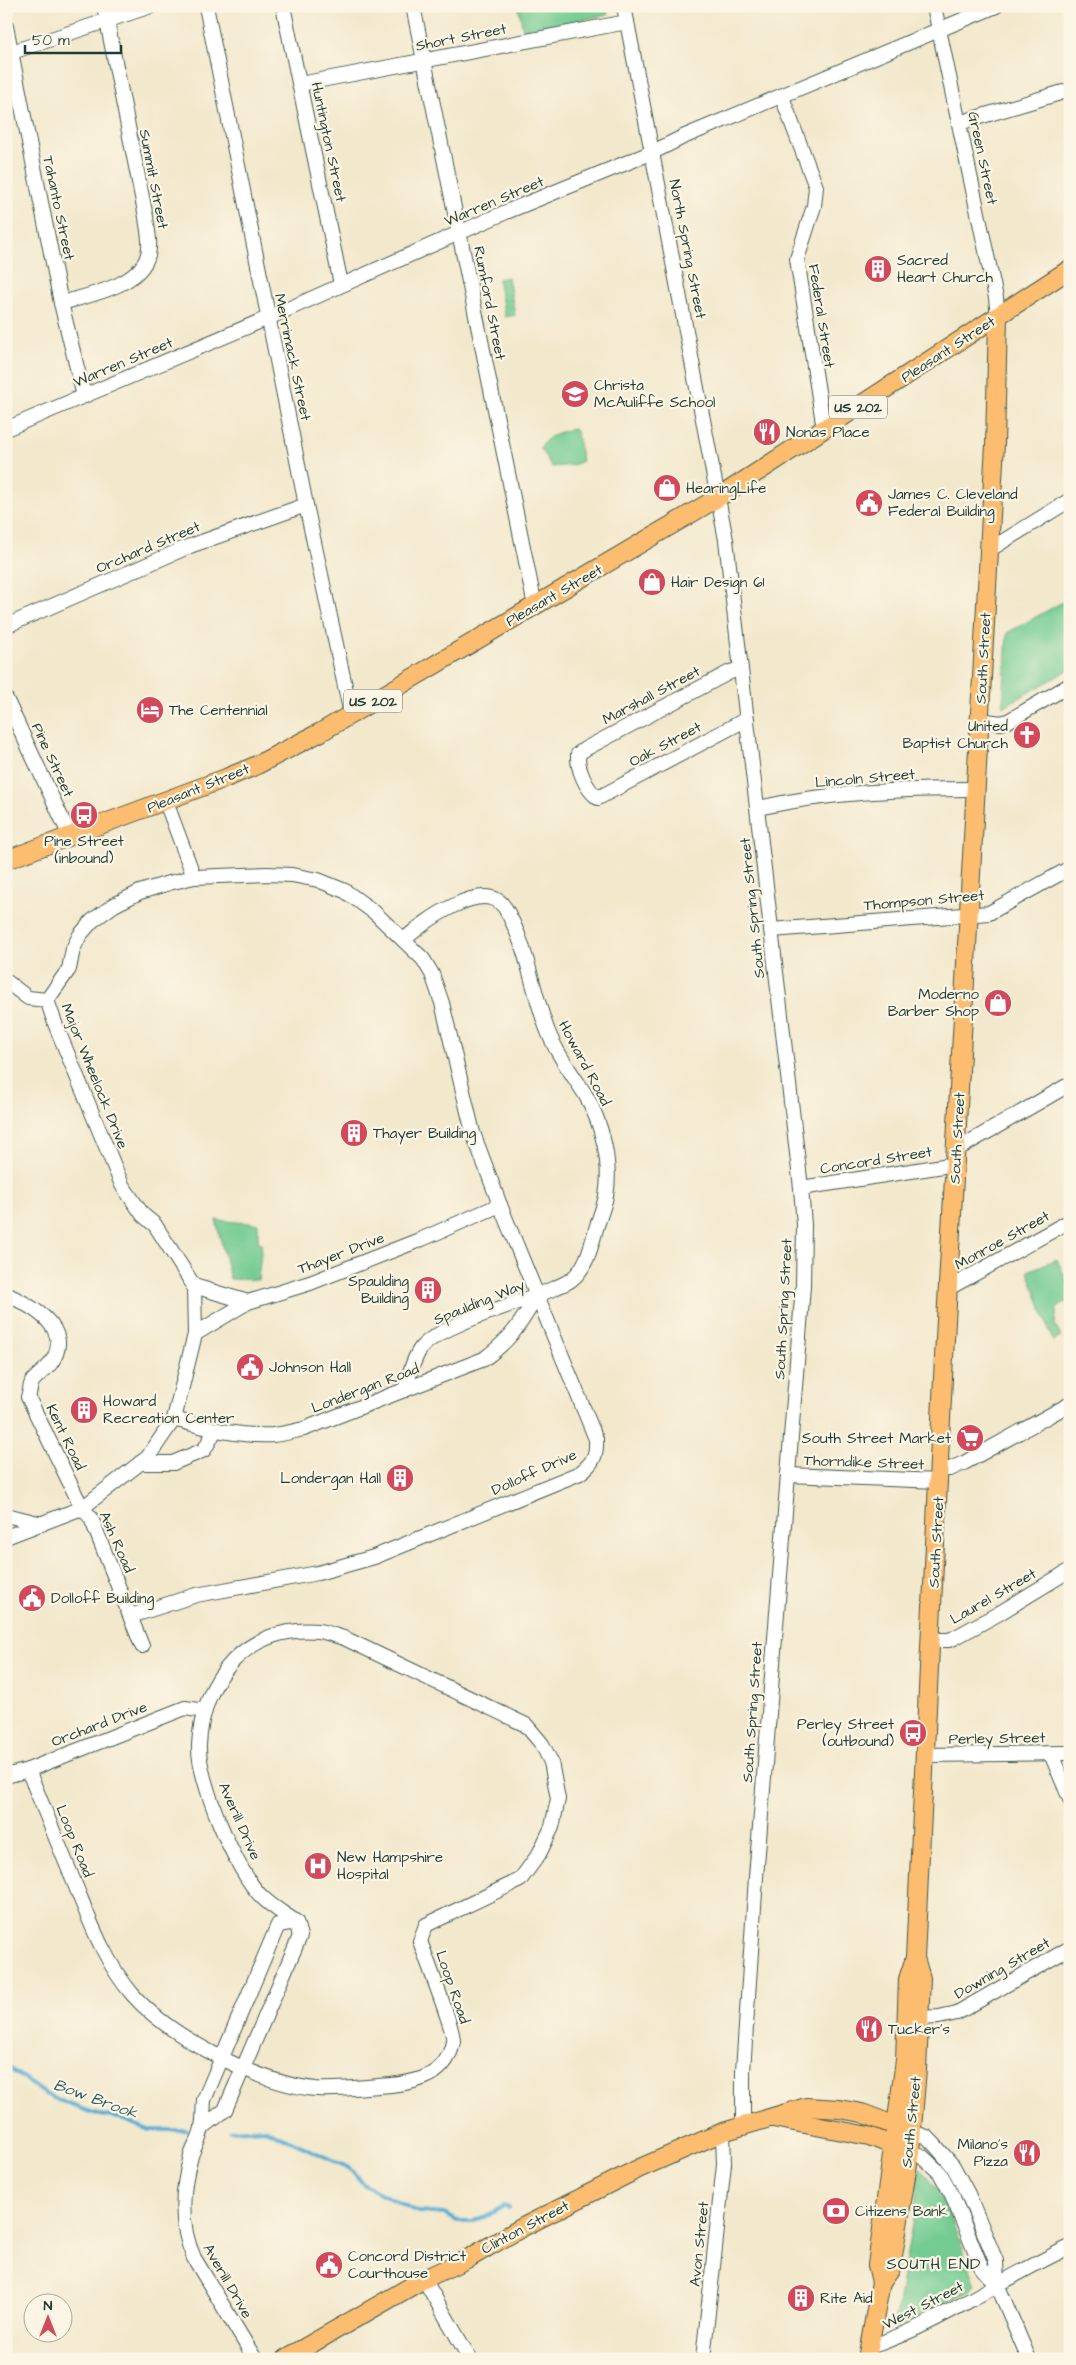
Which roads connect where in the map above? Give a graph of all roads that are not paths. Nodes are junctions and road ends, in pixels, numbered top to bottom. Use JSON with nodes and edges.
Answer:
{"nodes":[{"id":1,"x":104,"y":6,"type":"edge"},
{"id":2,"x":151,"y":6,"type":"edge"},
{"id":3,"x":206,"y":6,"type":"edge"},
{"id":4,"x":283,"y":6,"type":"edge"},
{"id":5,"x":413,"y":6,"type":"edge"},
{"id":6,"x":624,"y":6,"type":"edge"},
{"id":7,"x":934,"y":6,"type":"edge"},
{"id":8,"x":996,"y":6,"type":"edge"},
{"id":9,"x":107,"y":22,"type":"junction"},
{"id":10,"x":627,"y":22,"type":"junction"},
{"id":11,"x":6,"y":26,"type":"edge"},
{"id":12,"x":939,"y":30,"type":"junction"},
{"id":13,"x":9,"y":54,"type":"edge"},
{"id":14,"x":424,"y":61,"type":"junction"},
{"id":15,"x":300,"y":84,"type":"junction"},
{"id":16,"x":1070,"y":90,"type":"edge"},
{"id":17,"x":782,"y":97,"type":"junction"},
{"id":18,"x":960,"y":123,"type":"junction"},
{"id":19,"x":653,"y":152,"type":"junction"},
{"id":20,"x":459,"y":233,"type":"junction"},
{"id":21,"x":1069,"y":271,"type":"edge"},
{"id":22,"x":341,"y":284,"type":"junction"},
{"id":23,"x":61,"y":303,"type":"junction"},
{"id":24,"x":998,"y":317,"type":"junction"},
{"id":25,"x":268,"y":318,"type":"junction"},
{"id":26,"x":84,"y":396,"type":"junction"},
{"id":27,"x":6,"y":429,"type":"edge"},
{"id":28,"x":824,"y":429,"type":"junction"},
{"id":29,"x":719,"y":498,"type":"junction"},
{"id":30,"x":1070,"y":500,"type":"edge"},
{"id":31,"x":306,"y":505,"type":"junction"},
{"id":32,"x":989,"y":550,"type":"junction"},
{"id":33,"x":535,"y":606,"type":"junction"},
{"id":34,"x":6,"y":626,"type":"edge"},
{"id":35,"x":742,"y":669,"type":"junction"},
{"id":36,"x":1070,"y":685,"type":"edge"},
{"id":37,"x":6,"y":699,"type":"edge"},
{"id":38,"x":351,"y":714,"type":"junction"},
{"id":39,"x":747,"y":719,"type":"junction"},
{"id":40,"x":980,"y":720,"type":"junction"},
{"id":41,"x":975,"y":790,"type":"junction"},
{"id":42,"x":598,"y":798,"type":"joint"},
{"id":43,"x":166,"y":802,"type":"junction"},
{"id":44,"x":758,"y":808,"type":"junction"},
{"id":45,"x":70,"y":836,"type":"junction"},
{"id":46,"x":6,"y":860,"type":"edge"},
{"id":47,"x":1070,"y":868,"type":"edge"},
{"id":48,"x":194,"y":877,"type":"junction"},
{"id":49,"x":970,"y":915,"type":"junction"},
{"id":50,"x":771,"y":930,"type":"junction"},
{"id":51,"x":404,"y":940,"type":"junction"},
{"id":52,"x":6,"y":981,"type":"edge"},
{"id":53,"x":48,"y":1000,"type":"junction"},
{"id":54,"x":1070,"y":1084,"type":"edge"},
{"id":55,"x":467,"y":1113,"type":"joint"},
{"id":56,"x":956,"y":1157,"type":"junction"},
{"id":57,"x":802,"y":1188,"type":"junction"},
{"id":58,"x":500,"y":1205,"type":"junction"},
{"id":59,"x":1070,"y":1221,"type":"edge"},
{"id":60,"x":194,"y":1286,"type":"junction"},
{"id":61,"x":950,"y":1288,"type":"junction"},
{"id":62,"x":6,"y":1294,"type":"edge"},
{"id":63,"x":537,"y":1296,"type":"junction"},
{"id":64,"x":248,"y":1302,"type":"junction"},
{"id":65,"x":195,"y":1334,"type":"junction"},
{"id":66,"x":405,"y":1390,"type":"junction"},
{"id":67,"x":1070,"y":1404,"type":"edge"},
{"id":68,"x":174,"y":1419,"type":"junction"},
{"id":69,"x":216,"y":1429,"type":"junction"},
{"id":70,"x":140,"y":1463,"type":"junction"},
{"id":71,"x":788,"y":1475,"type":"junction"},
{"id":72,"x":939,"y":1475,"type":"junction"},
{"id":73,"x":82,"y":1508,"type":"junction"},
{"id":74,"x":6,"y":1515,"type":"edge"},
{"id":75,"x":42,"y":1524,"type":"junction"},
{"id":76,"x":6,"y":1537,"type":"edge"},
{"id":77,"x":1070,"y":1570,"type":"edge"},
{"id":78,"x":131,"y":1616,"type":"junction"},
{"id":79,"x":930,"y":1640,"type":"junction"},
{"id":80,"x":142,"y":1646,"type":"dead end"},
{"id":81,"x":205,"y":1712,"type":"junction"},
{"id":82,"x":1070,"y":1752,"type":"edge"},
{"id":83,"x":1051,"y":1754,"type":"junction"},
{"id":84,"x":925,"y":1755,"type":"junction"},
{"id":85,"x":28,"y":1770,"type":"junction"},
{"id":86,"x":6,"y":1776,"type":"edge"},
{"id":87,"x":1070,"y":1799,"type":"edge"},
{"id":88,"x":296,"y":1922,"type":"junction"},
{"id":89,"x":1070,"y":1948,"type":"edge"},
{"id":90,"x":915,"y":1958,"type":"junction"},
{"id":91,"x":919,"y":2018,"type":"junction"},
{"id":92,"x":222,"y":2057,"type":"junction"},
{"id":93,"x":243,"y":2068,"type":"junction"},
{"id":94,"x":773,"y":2118,"type":"junction"},
{"id":95,"x":744,"y":2124,"type":"junction"},
{"id":96,"x":202,"y":2128,"type":"junction"},
{"id":97,"x":903,"y":2129,"type":"junction"},
{"id":98,"x":723,"y":2132,"type":"junction"},
{"id":99,"x":902,"y":2149,"type":"junction"},
{"id":100,"x":1070,"y":2247,"type":"edge"},
{"id":101,"x":424,"y":2279,"type":"junction"},
{"id":102,"x":997,"y":2284,"type":"junction"},
{"id":103,"x":869,"y":2353,"type":"edge"},
{"id":104,"x":255,"y":2359,"type":"edge"},
{"id":105,"x":285,"y":2359,"type":"edge"},
{"id":106,"x":470,"y":2359,"type":"edge"},
{"id":107,"x":702,"y":2359,"type":"edge"},
{"id":108,"x":1029,"y":2359,"type":"edge"}],
"edges":[{"from":1,"to":9,"type":"street","name":"Summit Street"},
{"from":2,"to":9,"type":"street"},
{"from":3,"to":25,"type":"street","name":"Merrimack Street"},
{"from":4,"to":15,"type":"street","name":"Huntington Street"},
{"from":5,"to":14,"type":"street","name":"Rumford Street"},
{"from":6,"to":10,"type":"street","name":"North Spring Street"},
{"from":7,"to":12,"type":"street","name":"Green Street"},
{"from":8,"to":12,"type":"street","name":"Warren Street"},
{"from":9,"to":13,"type":"street"},
{"from":9,"to":23,"type":"street","name":"Summit Street"},
{"from":10,"to":14,"type":"street","name":"Short Street"},
{"from":10,"to":19,"type":"street","name":"North Spring Street"},
{"from":11,"to":13,"type":"street","name":"Tahanto Street"},
{"from":12,"to":17,"type":"street","name":"Warren Street"},
{"from":12,"to":18,"type":"street","name":"Green Street"},
{"from":13,"to":23,"type":"street","name":"Tahanto Street"},
{"from":14,"to":15,"type":"street","name":"Short Street"},
{"from":14,"to":20,"type":"street","name":"Rumford Street"},
{"from":15,"to":22,"type":"street","name":"Huntington Street"},
{"from":16,"to":18,"type":"street"},
{"from":17,"to":19,"type":"street","name":"Warren Street"},
{"from":17,"to":28,"type":"street","name":"Federal Street"},
{"from":18,"to":24,"type":"street","name":"Green Street"},
{"from":19,"to":20,"type":"street","name":"Warren Street"},
{"from":19,"to":29,"type":"street","name":"North Spring Street"},
{"from":20,"to":22,"type":"street","name":"Warren Street"},
{"from":20,"to":33,"type":"street","name":"Rumford Street"},
{"from":21,"to":24,"type":"main road","name":"Pleasant Street","number":"US 202"},
{"from":22,"to":25,"type":"street","name":"Warren Street"},
{"from":23,"to":26,"type":"street","name":"Tahanto Street"},
{"from":24,"to":28,"type":"main road","name":"Pleasant Street","number":"US 202"},
{"from":24,"to":32,"type":"main road","name":"South Street"},
{"from":25,"to":26,"type":"street","name":"Warren Street"},
{"from":25,"to":31,"type":"street","name":"Merrimack Street"},
{"from":26,"to":27,"type":"street","name":"Warren Street"},
{"from":28,"to":29,"type":"main road","name":"Pleasant Street","number":"US 202"},
{"from":29,"to":33,"type":"main road","name":"Pleasant Street","number":"US 202"},
{"from":29,"to":35,"type":"street","name":"South Spring Street"},
{"from":30,"to":32,"type":"street"},
{"from":31,"to":34,"type":"street","name":"Orchard Street"},
{"from":31,"to":38,"type":"street","name":"Merrimack Street"},
{"from":32,"to":40,"type":"main road","name":"South Street"},
{"from":33,"to":38,"type":"main road","name":"Pleasant Street","number":"US 202"},
{"from":35,"to":39,"type":"street","name":"South Spring Street"},
{"from":35,"to":42,"type":"street","name":"Marshall Street"},
{"from":36,"to":40,"type":"street"},
{"from":37,"to":45,"type":"street","name":"Pine Street"},
{"from":38,"to":43,"type":"main road","name":"Pleasant Street","number":"US 202"},
{"from":39,"to":42,"type":"street","name":"Oak Street"},
{"from":39,"to":44,"type":"street","name":"South Spring Street"},
{"from":40,"to":41,"type":"main road","name":"South Street"},
{"from":41,"to":44,"type":"street","name":"Lincoln Street"},
{"from":41,"to":49,"type":"main road","name":"South Street"},
{"from":43,"to":45,"type":"main road","name":"Pleasant Street","number":"US 202"},
{"from":43,"to":48,"type":"street"},
{"from":44,"to":50,"type":"street","name":"South Spring Street"},
{"from":45,"to":46,"type":"main road","name":"Pleasant Street","number":"US 202"},
{"from":47,"to":49,"type":"street","name":"Thompson Street"},
{"from":48,"to":51,"type":"street","name":"Major Wheelock Drive"},
{"from":48,"to":53,"type":"street","name":"Major Wheelock Drive"},
{"from":49,"to":50,"type":"street","name":"Thompson Street"},
{"from":49,"to":56,"type":"main road","name":"South Street"},
{"from":50,"to":57,"type":"street","name":"South Spring Street"},
{"from":51,"to":55,"type":"street","name":"Major Wheelock Drive"},
{"from":51,"to":63,"type":"street","name":"Howard Road"},
{"from":52,"to":53,"type":"street"},
{"from":53,"to":60,"type":"street","name":"Major Wheelock Drive"},
{"from":54,"to":56,"type":"street","name":"Concord Street"},
{"from":55,"to":58,"type":"street","name":"Dolloff Drive"},
{"from":56,"to":57,"type":"street","name":"Concord Street"},
{"from":56,"to":61,"type":"main road","name":"South Street"},
{"from":57,"to":71,"type":"street","name":"South Spring Street"},
{"from":58,"to":63,"type":"street","name":"Dolloff Drive"},
{"from":58,"to":64,"type":"street","name":"Thayer Drive"},
{"from":59,"to":61,"type":"street","name":"Monroe Street"},
{"from":60,"to":64,"type":"street"},
{"from":60,"to":65,"type":"street"},
{"from":61,"to":72,"type":"main road","name":"South Street"},
{"from":62,"to":73,"type":"street","name":"Kent Road"},
{"from":63,"to":66,"type":"street","name":"Londergan Road"},
{"from":63,"to":66,"type":"street","name":"Spaulding Way"},
{"from":63,"to":78,"type":"street","name":"Dolloff Drive"},
{"from":64,"to":65,"type":"street","name":"Thayer Drive"},
{"from":65,"to":68,"type":"street"},
{"from":66,"to":69,"type":"street","name":"Londergan Road"},
{"from":67,"to":72,"type":"street","name":"Thorndike Street"},
{"from":68,"to":69,"type":"street","name":"Londergan Road"},
{"from":68,"to":70,"type":"street"},
{"from":69,"to":70,"type":"street"},
{"from":70,"to":73,"type":"street"},
{"from":71,"to":72,"type":"street","name":"Thorndike Street"},
{"from":71,"to":95,"type":"street","name":"South Spring Street"},
{"from":72,"to":79,"type":"main road","name":"South Street"},
{"from":73,"to":75,"type":"street"},
{"from":73,"to":78,"type":"street","name":"Ash Road"},
{"from":74,"to":75,"type":"street"},
{"from":75,"to":76,"type":"street"},
{"from":77,"to":79,"type":"street","name":"Laurel Street"},
{"from":78,"to":80,"type":"street","name":"Ash Road"},
{"from":79,"to":84,"type":"main road","name":"South Street"},
{"from":81,"to":85,"type":"street","name":"Orchard Drive"},
{"from":81,"to":88,"type":"street","name":"Averill Drive"},
{"from":81,"to":93,"type":"street","name":"Loop Road"},
{"from":82,"to":83,"type":"street","name":"Perley Street"},
{"from":83,"to":84,"type":"street","name":"Perley Street"},
{"from":83,"to":87,"type":"street"},
{"from":84,"to":90,"type":"main road","name":"South Street"},
{"from":85,"to":86,"type":"street","name":"Orchard Drive"},
{"from":85,"to":92,"type":"street","name":"Loop Road"},
{"from":88,"to":92,"type":"street","name":"Averill Drive"},
{"from":88,"to":93,"type":"street"},
{"from":89,"to":91,"type":"street","name":"Downing Street"},
{"from":90,"to":91,"type":"main road","name":"South Street"},
{"from":90,"to":97,"type":"main road","name":"South Street"},
{"from":91,"to":97,"type":"main road","name":"South Street"},
{"from":92,"to":93,"type":"street","name":"Loop Road"},
{"from":92,"to":96,"type":"street","name":"Averill Drive"},
{"from":93,"to":96,"type":"street"},
{"from":94,"to":95,"type":"main road","name":"Clinton Street"},
{"from":94,"to":97,"type":"main road","name":"Clinton Street"},
{"from":94,"to":99,"type":"main road","name":"Clinton Street"},
{"from":95,"to":98,"type":"main road","name":"Clinton Street"},
{"from":96,"to":104,"type":"street","name":"Averill Drive"},
{"from":97,"to":99,"type":"main road","name":"South Street"},
{"from":97,"to":102,"type":"street"},
{"from":98,"to":101,"type":"main road","name":"Clinton Street"},
{"from":98,"to":107,"type":"street","name":"Avon Street"},
{"from":99,"to":102,"type":"street"},
{"from":99,"to":103,"type":"main road","name":"South Street"},
{"from":100,"to":102,"type":"street","name":"West Street"},
{"from":101,"to":105,"type":"main road","name":"Clinton Street"},
{"from":101,"to":106,"type":"street"},
{"from":102,"to":103,"type":"street","name":"West Street"},
{"from":102,"to":108,"type":"street"}]}
